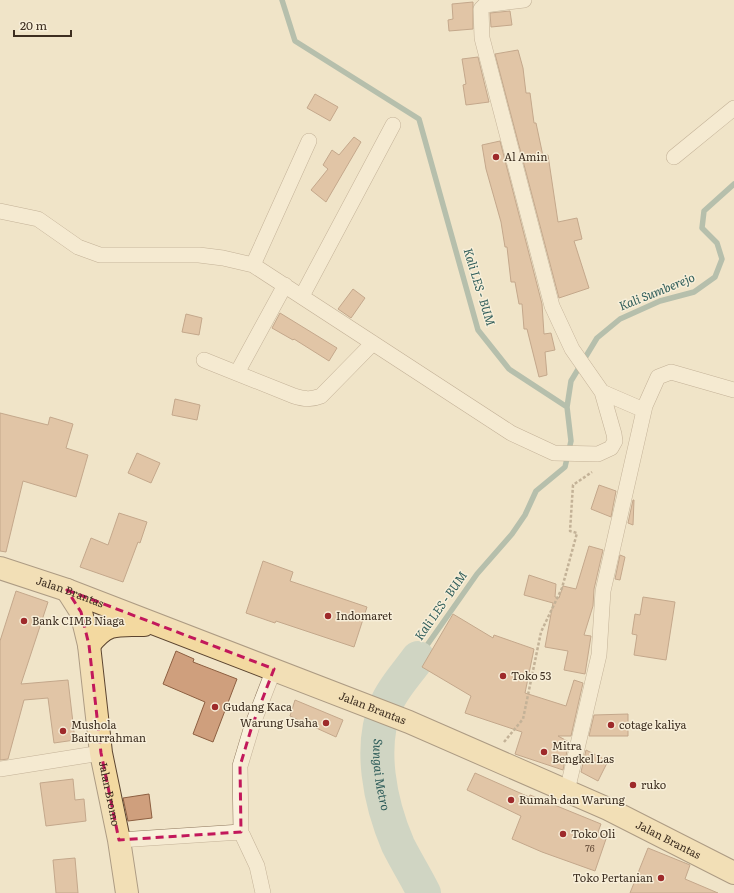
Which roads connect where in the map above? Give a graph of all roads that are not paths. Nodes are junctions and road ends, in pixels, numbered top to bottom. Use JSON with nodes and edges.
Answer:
{"nodes":[{"id":1,"x":524,"y":0,"type":"edge"},
{"id":2,"x":734,"y":108,"type":"edge"},
{"id":3,"x":393,"y":124,"type":"dead end"},
{"id":4,"x":309,"y":141,"type":"dead end"},
{"id":5,"x":674,"y":157,"type":"dead end"},
{"id":6,"x":0,"y":211,"type":"edge"},
{"id":7,"x":253,"y":265,"type":"junction"},
{"id":8,"x":285,"y":285,"type":"junction"},
{"id":9,"x":302,"y":296,"type":"junction"},
{"id":10,"x":374,"y":343,"type":"junction"},
{"id":11,"x":204,"y":360,"type":"dead end"},
{"id":12,"x":237,"y":374,"type":"junction"},
{"id":13,"x":734,"y":390,"type":"edge"},
{"id":14,"x":602,"y":392,"type":"junction"},
{"id":15,"x":645,"y":406,"type":"junction"},
{"id":16,"x":0,"y":568,"type":"edge"},
{"id":17,"x":67,"y":590,"type":"junction"},
{"id":18,"x":158,"y":626,"type":"junction"},
{"id":19,"x":89,"y":645,"type":"junction"},
{"id":20,"x":274,"y":669,"type":"junction"},
{"id":21,"x":101,"y":753,"type":"junction"},
{"id":22,"x":0,"y":769,"type":"edge"},
{"id":23,"x":567,"y":791,"type":"junction"},
{"id":24,"x":241,"y":832,"type":"junction"},
{"id":25,"x":119,"y":840,"type":"junction"},
{"id":26,"x":734,"y":873,"type":"edge"},
{"id":27,"x":128,"y":893,"type":"edge"},
{"id":28,"x":263,"y":893,"type":"edge"}],
"edges":[{"from":1,"to":14,"type":"street"},
{"from":2,"to":5,"type":"street"},
{"from":3,"to":9,"type":"street"},
{"from":4,"to":7,"type":"street"},
{"from":6,"to":7,"type":"street"},
{"from":7,"to":8,"type":"street"},
{"from":8,"to":9,"type":"street"},
{"from":8,"to":12,"type":"street"},
{"from":9,"to":10,"type":"street"},
{"from":10,"to":12,"type":"street"},
{"from":10,"to":14,"type":"street"},
{"from":11,"to":12,"type":"street"},
{"from":13,"to":15,"type":"street"},
{"from":14,"to":15,"type":"street"},
{"from":15,"to":23,"type":"street"},
{"from":16,"to":17,"type":"main road","name":"Jalan Brantas"},
{"from":17,"to":18,"type":"main road","name":"Jalan Brantas"},
{"from":17,"to":19,"type":"main road","name":"Jalan Bromo"},
{"from":18,"to":19,"type":"main road"},
{"from":18,"to":20,"type":"main road","name":"Jalan Brantas"},
{"from":19,"to":21,"type":"main road","name":"Jalan Bromo"},
{"from":20,"to":23,"type":"main road","name":"Jalan Brantas"},
{"from":20,"to":24,"type":"street"},
{"from":21,"to":22,"type":"street"},
{"from":21,"to":25,"type":"main road","name":"Jalan Bromo"},
{"from":23,"to":26,"type":"main road","name":"Jalan Brantas"},
{"from":24,"to":25,"type":"street"},
{"from":24,"to":28,"type":"street"},
{"from":25,"to":27,"type":"main road","name":"Jalan Bromo"}]}
